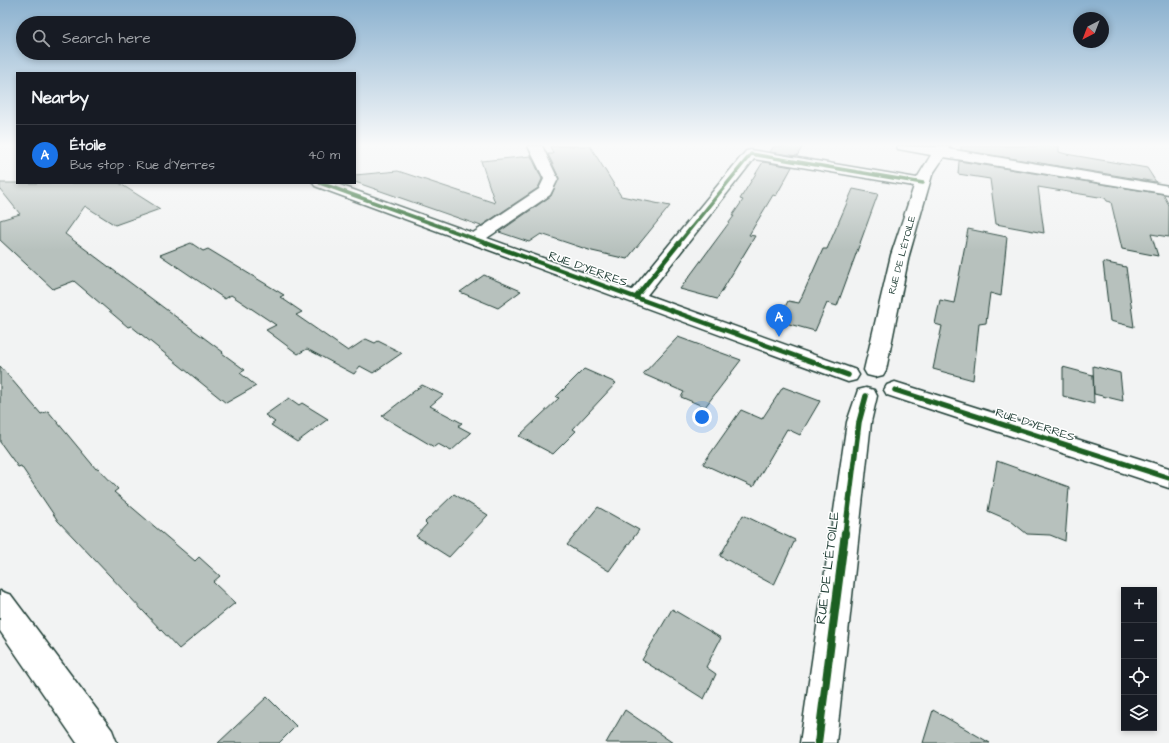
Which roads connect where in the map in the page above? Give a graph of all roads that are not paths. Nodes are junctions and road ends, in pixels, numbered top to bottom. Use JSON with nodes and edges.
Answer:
{"nodes":[{"id":1,"x":550,"y":181,"type":"edge"},
{"id":2,"x":730,"y":181,"type":"edge"},
{"id":3,"x":909,"y":181,"type":"edge"},
{"id":4,"x":1119,"y":181,"type":"edge"},
{"id":5,"x":923,"y":183,"type":"joint"},
{"id":6,"x":323,"y":184,"type":"edge"},
{"id":7,"x":1169,"y":190,"type":"edge"},
{"id":8,"x":476,"y":238,"type":"junction"},
{"id":9,"x":636,"y":297,"type":"junction"},
{"id":10,"x":863,"y":380,"type":"junction"},
{"id":11,"x":1169,"y":478,"type":"edge"},
{"id":12,"x":0,"y":604,"type":"edge"},
{"id":13,"x":99,"y":743,"type":"edge"},
{"id":14,"x":818,"y":743,"type":"edge"}],
"edges":[{"from":1,"to":8,"type":"street"},
{"from":2,"to":9,"type":"street"},
{"from":3,"to":5,"type":"street"},
{"from":4,"to":7,"type":"street"},
{"from":5,"to":10,"type":"street","name":"RUE DE L'ÉTOILE"},
{"from":6,"to":8,"type":"street","name":"RUE D'YERRES"},
{"from":8,"to":9,"type":"street","name":"RUE D'YERRES"},
{"from":9,"to":10,"type":"street","name":"RUE D'YERRES"},
{"from":10,"to":11,"type":"street","name":"RUE D'YERRES"},
{"from":10,"to":14,"type":"street","name":"RUE DE L'ÉTOILE"},
{"from":12,"to":13,"type":"street"}]}
